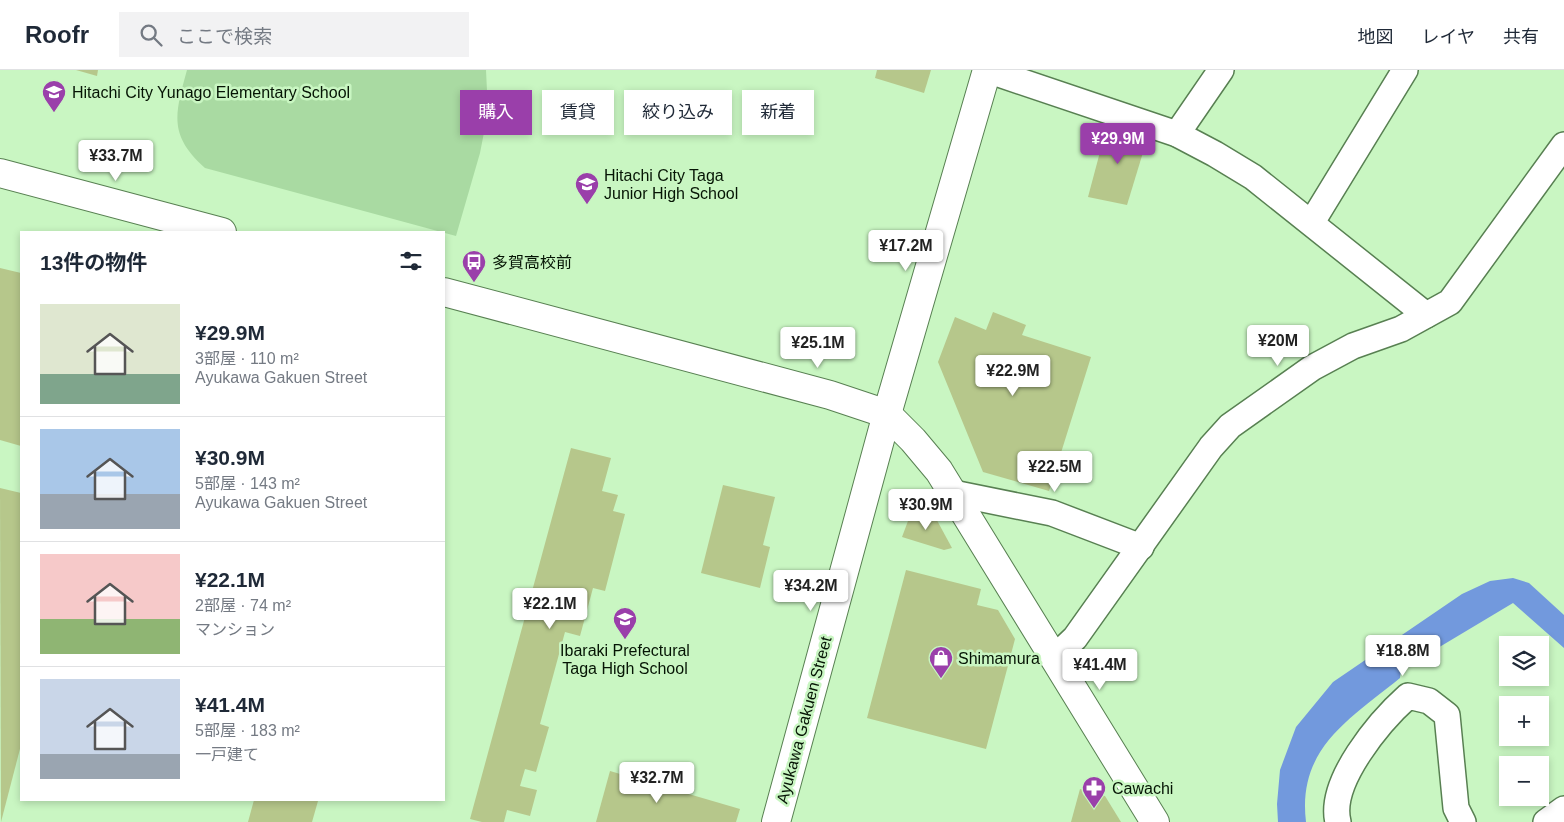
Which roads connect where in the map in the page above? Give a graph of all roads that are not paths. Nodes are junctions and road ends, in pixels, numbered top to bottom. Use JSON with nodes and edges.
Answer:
{"nodes":[{"id":1,"x":987,"y":70,"type":"edge"},
{"id":2,"x":1222,"y":70,"type":"edge"},
{"id":3,"x":1405,"y":70,"type":"edge"},
{"id":4,"x":1177,"y":134,"type":"junction"},
{"id":5,"x":1564,"y":145,"type":"edge"},
{"id":6,"x":0,"y":173,"type":"edge"},
{"id":7,"x":1312,"y":222,"type":"junction"},
{"id":8,"x":218,"y":231,"type":"edge"},
{"id":9,"x":445,"y":292,"type":"edge"},
{"id":10,"x":1426,"y":315,"type":"junction"},
{"id":11,"x":886,"y":414,"type":"junction"},
{"id":12,"x":953,"y":493,"type":"junction"},
{"id":13,"x":1141,"y":547,"type":"junction"},
{"id":14,"x":1054,"y":657,"type":"junction"},
{"id":15,"x":1564,"y":809,"type":"edge"},
{"id":16,"x":776,"y":822,"type":"edge"},
{"id":17,"x":1155,"y":822,"type":"edge"},
{"id":18,"x":1338,"y":822,"type":"edge"},
{"id":19,"x":1463,"y":822,"type":"edge"},
{"id":20,"x":1546,"y":822,"type":"edge"}],
"edges":[{"from":1,"to":4,"type":"street"},
{"from":1,"to":11,"type":"street","name":"Ayukawa Gakuen Street"},
{"from":2,"to":4,"type":"street"},
{"from":3,"to":7,"type":"street"},
{"from":4,"to":7,"type":"street"},
{"from":5,"to":10,"type":"street"},
{"from":6,"to":8,"type":"street"},
{"from":7,"to":10,"type":"street"},
{"from":9,"to":11,"type":"street"},
{"from":10,"to":13,"type":"street"},
{"from":11,"to":12,"type":"street"},
{"from":11,"to":16,"type":"street","name":"Ayukawa Gakuen Street"},
{"from":12,"to":13,"type":"street"},
{"from":12,"to":14,"type":"street"},
{"from":13,"to":14,"type":"street"},
{"from":14,"to":17,"type":"street"},
{"from":15,"to":20,"type":"street"},
{"from":18,"to":19,"type":"street"}]}
